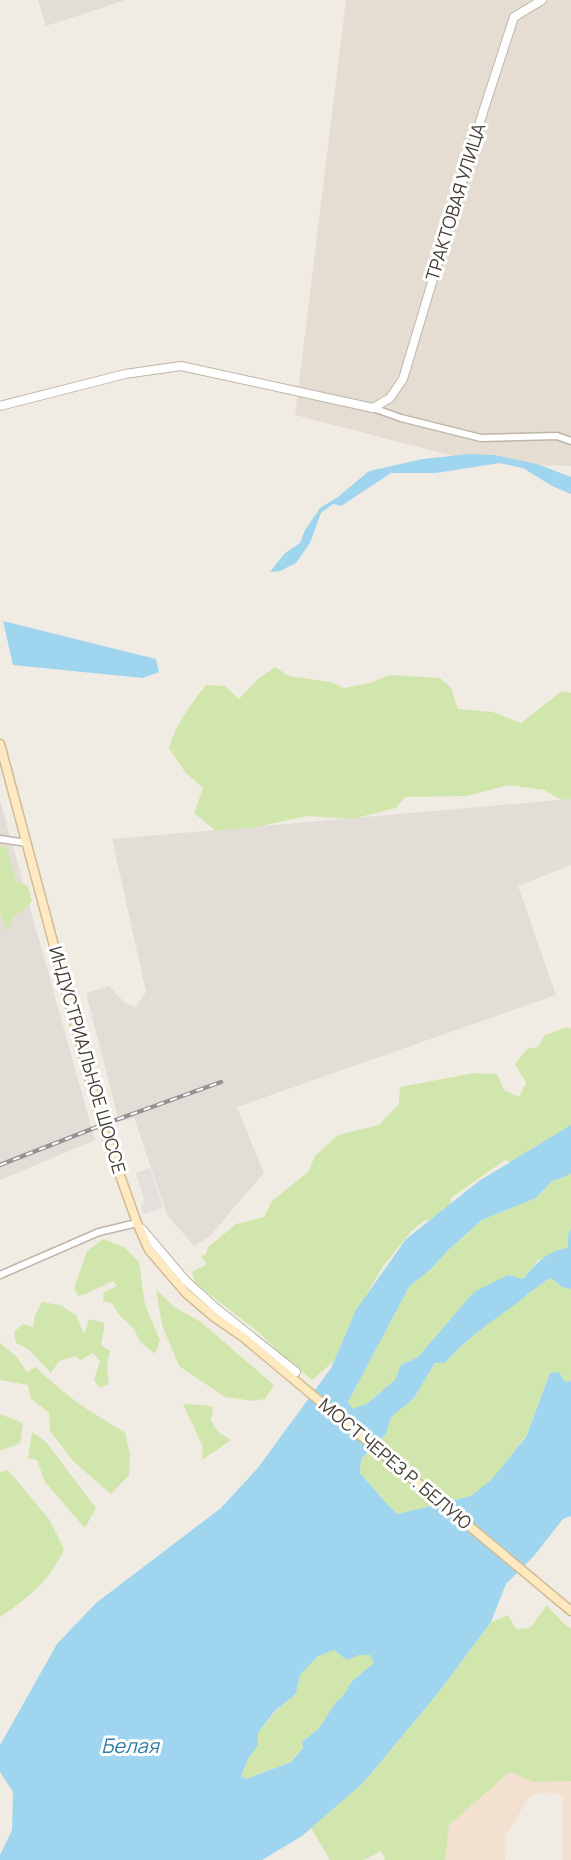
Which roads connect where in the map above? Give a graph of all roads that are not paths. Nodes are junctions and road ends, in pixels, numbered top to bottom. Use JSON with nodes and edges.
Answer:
{"nodes":[{"id":1,"x":542,"y":0,"type":"edge"},
{"id":2,"x":0,"y":406,"type":"edge"},
{"id":3,"x":373,"y":408,"type":"junction"},
{"id":4,"x":571,"y":441,"type":"edge"},
{"id":5,"x":0,"y":744,"type":"edge"},
{"id":6,"x":0,"y":839,"type":"edge"},
{"id":7,"x":27,"y":843,"type":"junction"},
{"id":8,"x":137,"y":1223,"type":"junction"},
{"id":9,"x":0,"y":1275,"type":"edge"},
{"id":10,"x":243,"y":1337,"type":"joint"},
{"id":11,"x":296,"y":1372,"type":"dead end"},
{"id":12,"x":571,"y":1611,"type":"edge"}],
"edges":[{"from":1,"to":3,"type":"street","name":"ТРАКТОВАЯ УЛИЦА"},
{"from":2,"to":3,"type":"street"},
{"from":3,"to":4,"type":"street"},
{"from":5,"to":7,"type":"main road","name":"ИНДУСТРИАЛЬНОЕ ШОССЕ"},
{"from":6,"to":7,"type":"street"},
{"from":7,"to":8,"type":"main road","name":"ИНДУСТРИАЛЬНОЕ ШОССЕ"},
{"from":8,"to":9,"type":"street"},
{"from":8,"to":10,"type":"main road","name":"ИНДУСТРИАЛЬНОЕ ШОССЕ"},
{"from":8,"to":11,"type":"street"},
{"from":10,"to":12,"type":"main road","name":"МОСТ ЧЕРЕЗ Р. БЕЛУЮ"}]}
